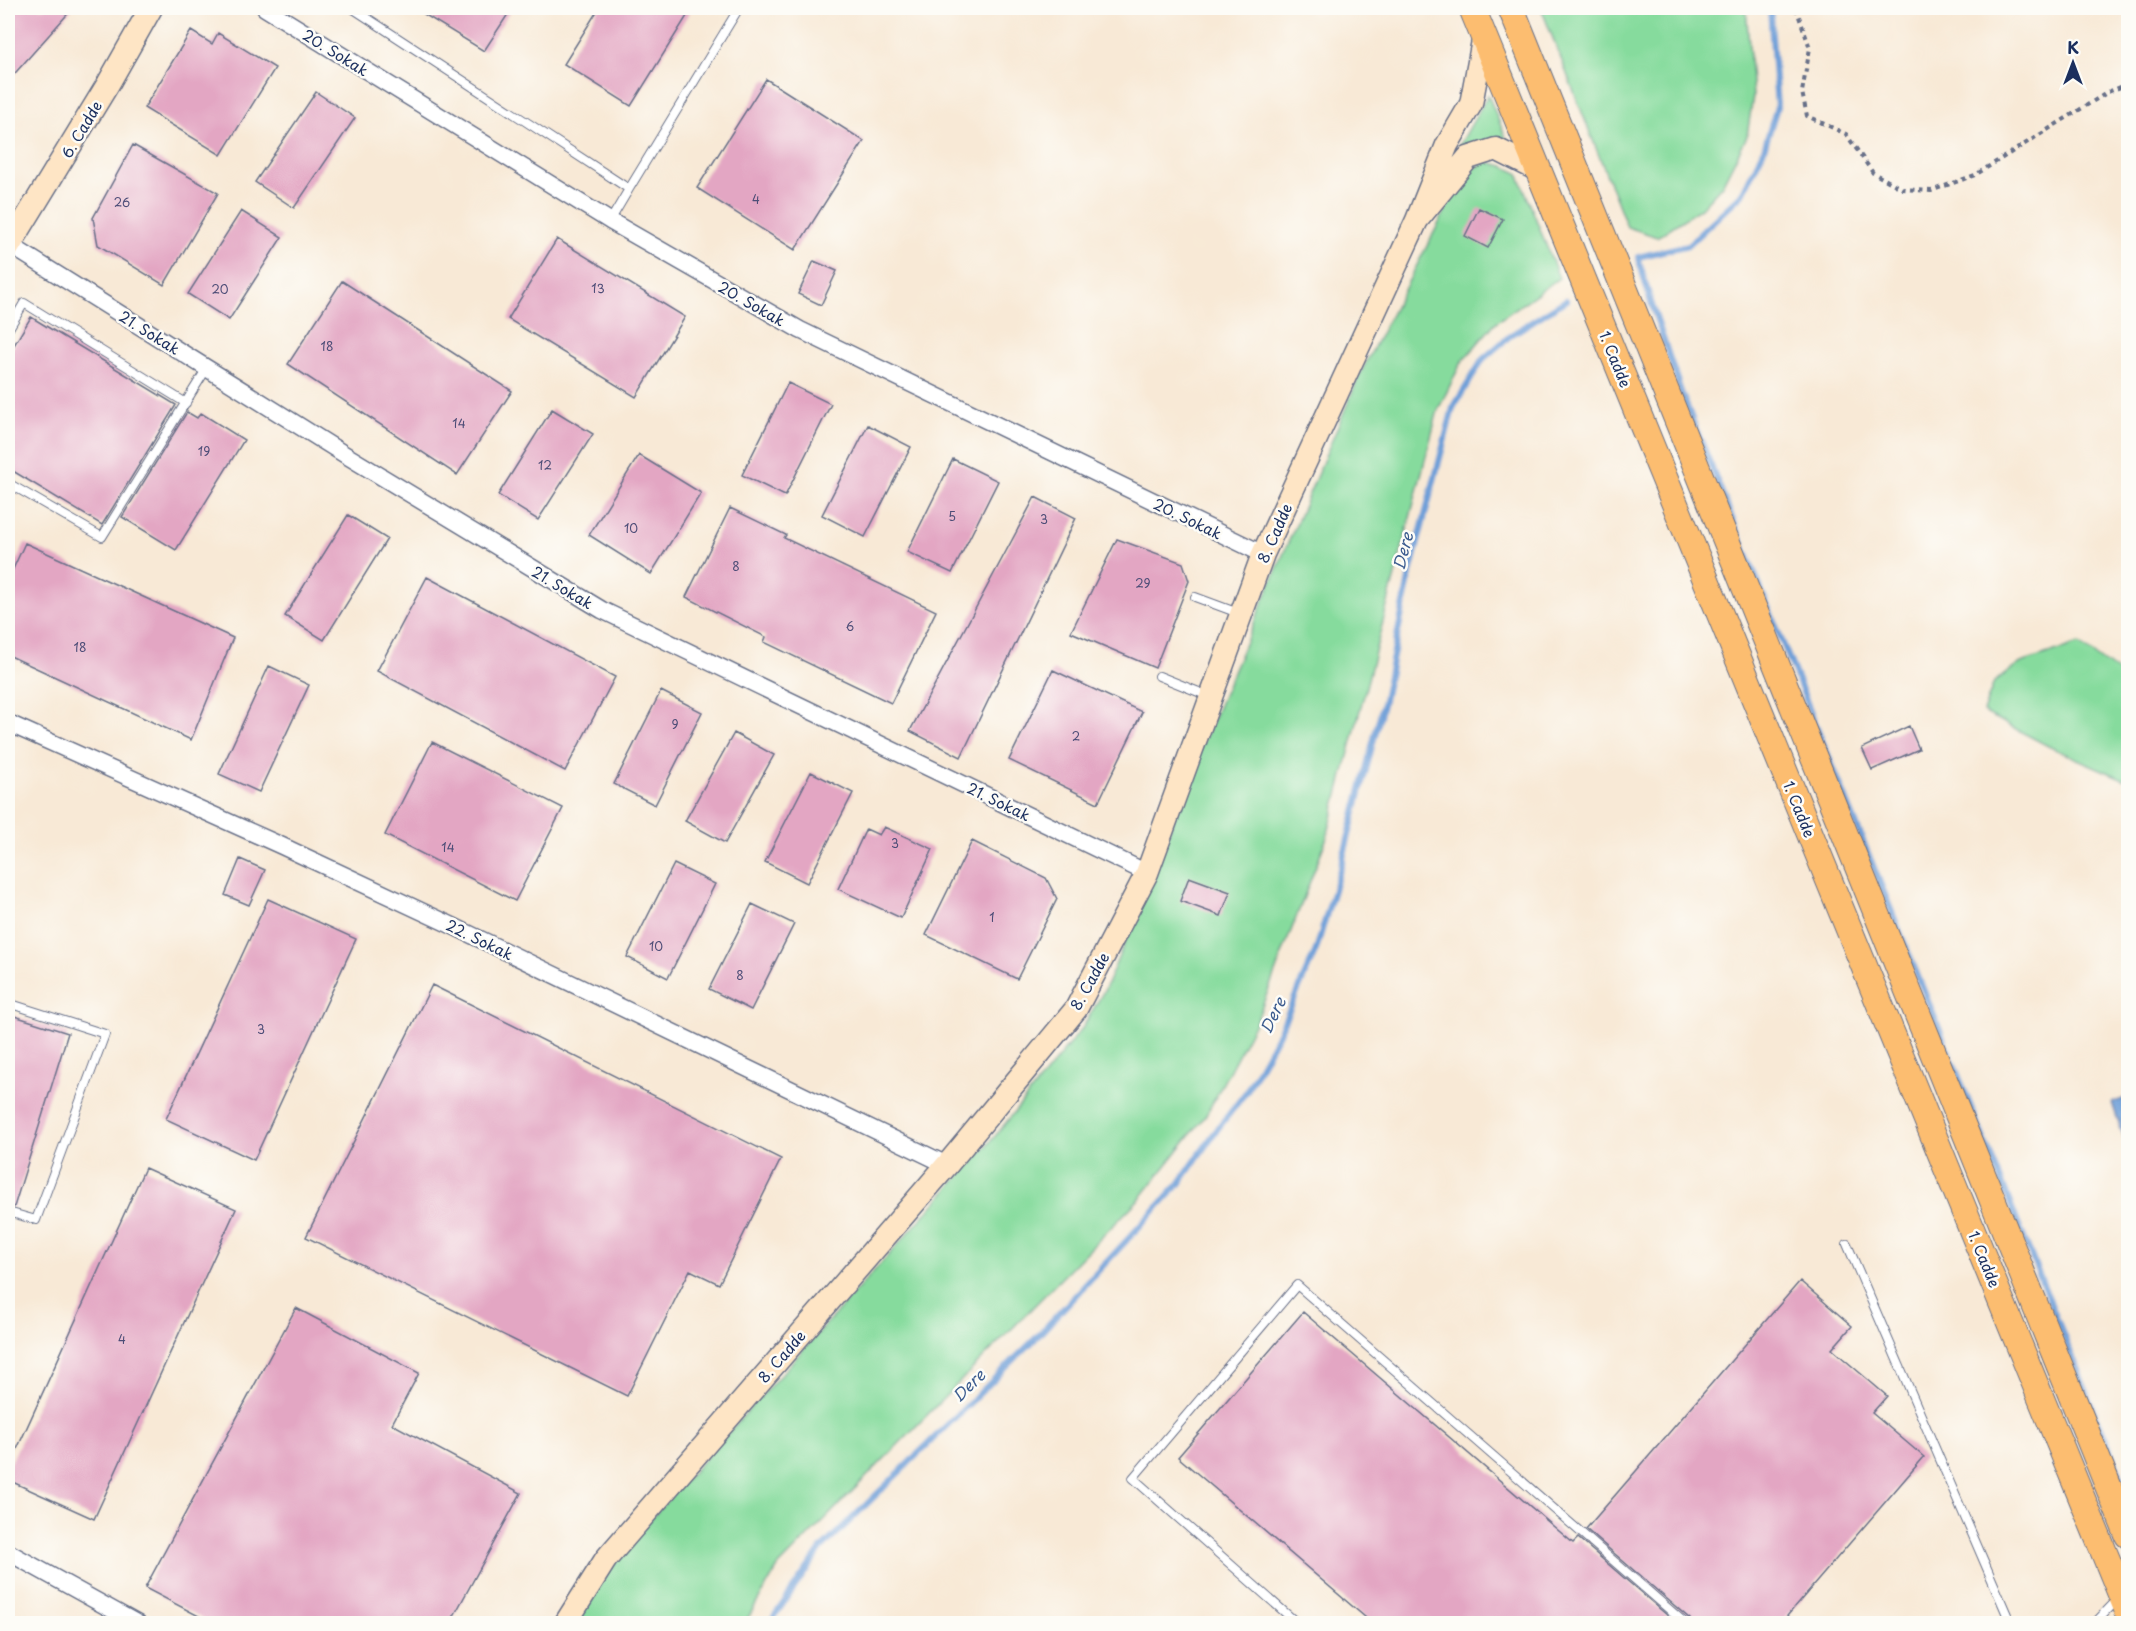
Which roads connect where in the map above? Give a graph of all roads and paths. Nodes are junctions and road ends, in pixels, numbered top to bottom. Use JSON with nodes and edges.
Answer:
{"nodes":[{"id":1,"x":151,"y":8,"type":"edge"},
{"id":2,"x":265,"y":8,"type":"edge"},
{"id":3,"x":352,"y":8,"type":"edge"},
{"id":4,"x":739,"y":8,"type":"edge"},
{"id":5,"x":1472,"y":8,"type":"edge"},
{"id":6,"x":1511,"y":8,"type":"edge"},
{"id":7,"x":1796,"y":8,"type":"edge"},
{"id":8,"x":1484,"y":35,"type":"junction"},
{"id":9,"x":2128,"y":84,"type":"edge"},
{"id":10,"x":1539,"y":171,"type":"junction"},
{"id":11,"x":629,"y":189,"type":"junction"},
{"id":12,"x":1418,"y":220,"type":"junction"},
{"id":13,"x":610,"y":221,"type":"junction"},
{"id":14,"x":9,"y":247,"type":"edge"},
{"id":15,"x":8,"y":330,"type":"edge"},
{"id":16,"x":208,"y":368,"type":"junction"},
{"id":17,"x":186,"y":403,"type":"junction"},
{"id":18,"x":8,"y":483,"type":"edge"},
{"id":19,"x":1263,"y":554,"type":"junction"},
{"id":20,"x":1195,"y":597,"type":"dead end"},
{"id":21,"x":1242,"y":614,"type":"junction"},
{"id":22,"x":1159,"y":676,"type":"dead end"},
{"id":23,"x":1211,"y":698,"type":"junction"},
{"id":24,"x":8,"y":723,"type":"edge"},
{"id":25,"x":1148,"y":873,"type":"junction"},
{"id":26,"x":8,"y":1002,"type":"edge"},
{"id":27,"x":947,"y":1165,"type":"junction"},
{"id":28,"x":8,"y":1212,"type":"edge"},
{"id":29,"x":1847,"y":1244,"type":"dead end"},
{"id":30,"x":2128,"y":1535,"type":"edge"},
{"id":31,"x":8,"y":1552,"type":"edge"},
{"id":32,"x":2125,"y":1602,"type":"edge"},
{"id":33,"x":138,"y":1623,"type":"edge"},
{"id":34,"x":565,"y":1623,"type":"edge"},
{"id":35,"x":1298,"y":1623,"type":"edge"},
{"id":36,"x":1686,"y":1623,"type":"edge"},
{"id":37,"x":2011,"y":1623,"type":"edge"},
{"id":38,"x":2094,"y":1623,"type":"edge"}],
"edges":[{"from":1,"to":14,"type":"street","name":"6. Cadde"},
{"from":2,"to":13,"type":"street","name":"20. Sokak"},
{"from":3,"to":11,"type":"lane"},
{"from":4,"to":11,"type":"lane"},
{"from":5,"to":8,"type":"main road","name":"1. Cadde"},
{"from":6,"to":30,"type":"main road","name":"1. Cadde"},
{"from":7,"to":9,"type":"path"},
{"from":8,"to":10,"type":"main road","name":"1. Cadde"},
{"from":8,"to":12,"type":"street","name":"8. Cadde"},
{"from":10,"to":12,"type":"street","name":"8. Cadde"},
{"from":10,"to":32,"type":"main road","name":"1. Cadde"},
{"from":11,"to":13,"type":"lane"},
{"from":12,"to":19,"type":"street","name":"8. Cadde"},
{"from":13,"to":19,"type":"street","name":"20. Sokak"},
{"from":14,"to":16,"type":"street","name":"21. Sokak"},
{"from":15,"to":17,"type":"lane"},
{"from":16,"to":17,"type":"lane"},
{"from":16,"to":25,"type":"street","name":"21. Sokak"},
{"from":17,"to":18,"type":"lane"},
{"from":19,"to":21,"type":"street","name":"8. Cadde"},
{"from":20,"to":21,"type":"lane"},
{"from":21,"to":23,"type":"street","name":"8. Cadde"},
{"from":22,"to":23,"type":"lane"},
{"from":23,"to":25,"type":"street","name":"8. Cadde"},
{"from":24,"to":27,"type":"street","name":"22. Sokak"},
{"from":25,"to":27,"type":"street","name":"8. Cadde"},
{"from":26,"to":28,"type":"lane"},
{"from":27,"to":34,"type":"street","name":"8. Cadde"},
{"from":29,"to":37,"type":"lane"},
{"from":31,"to":33,"type":"street"},
{"from":32,"to":38,"type":"lane"},
{"from":35,"to":36,"type":"lane"}]}
